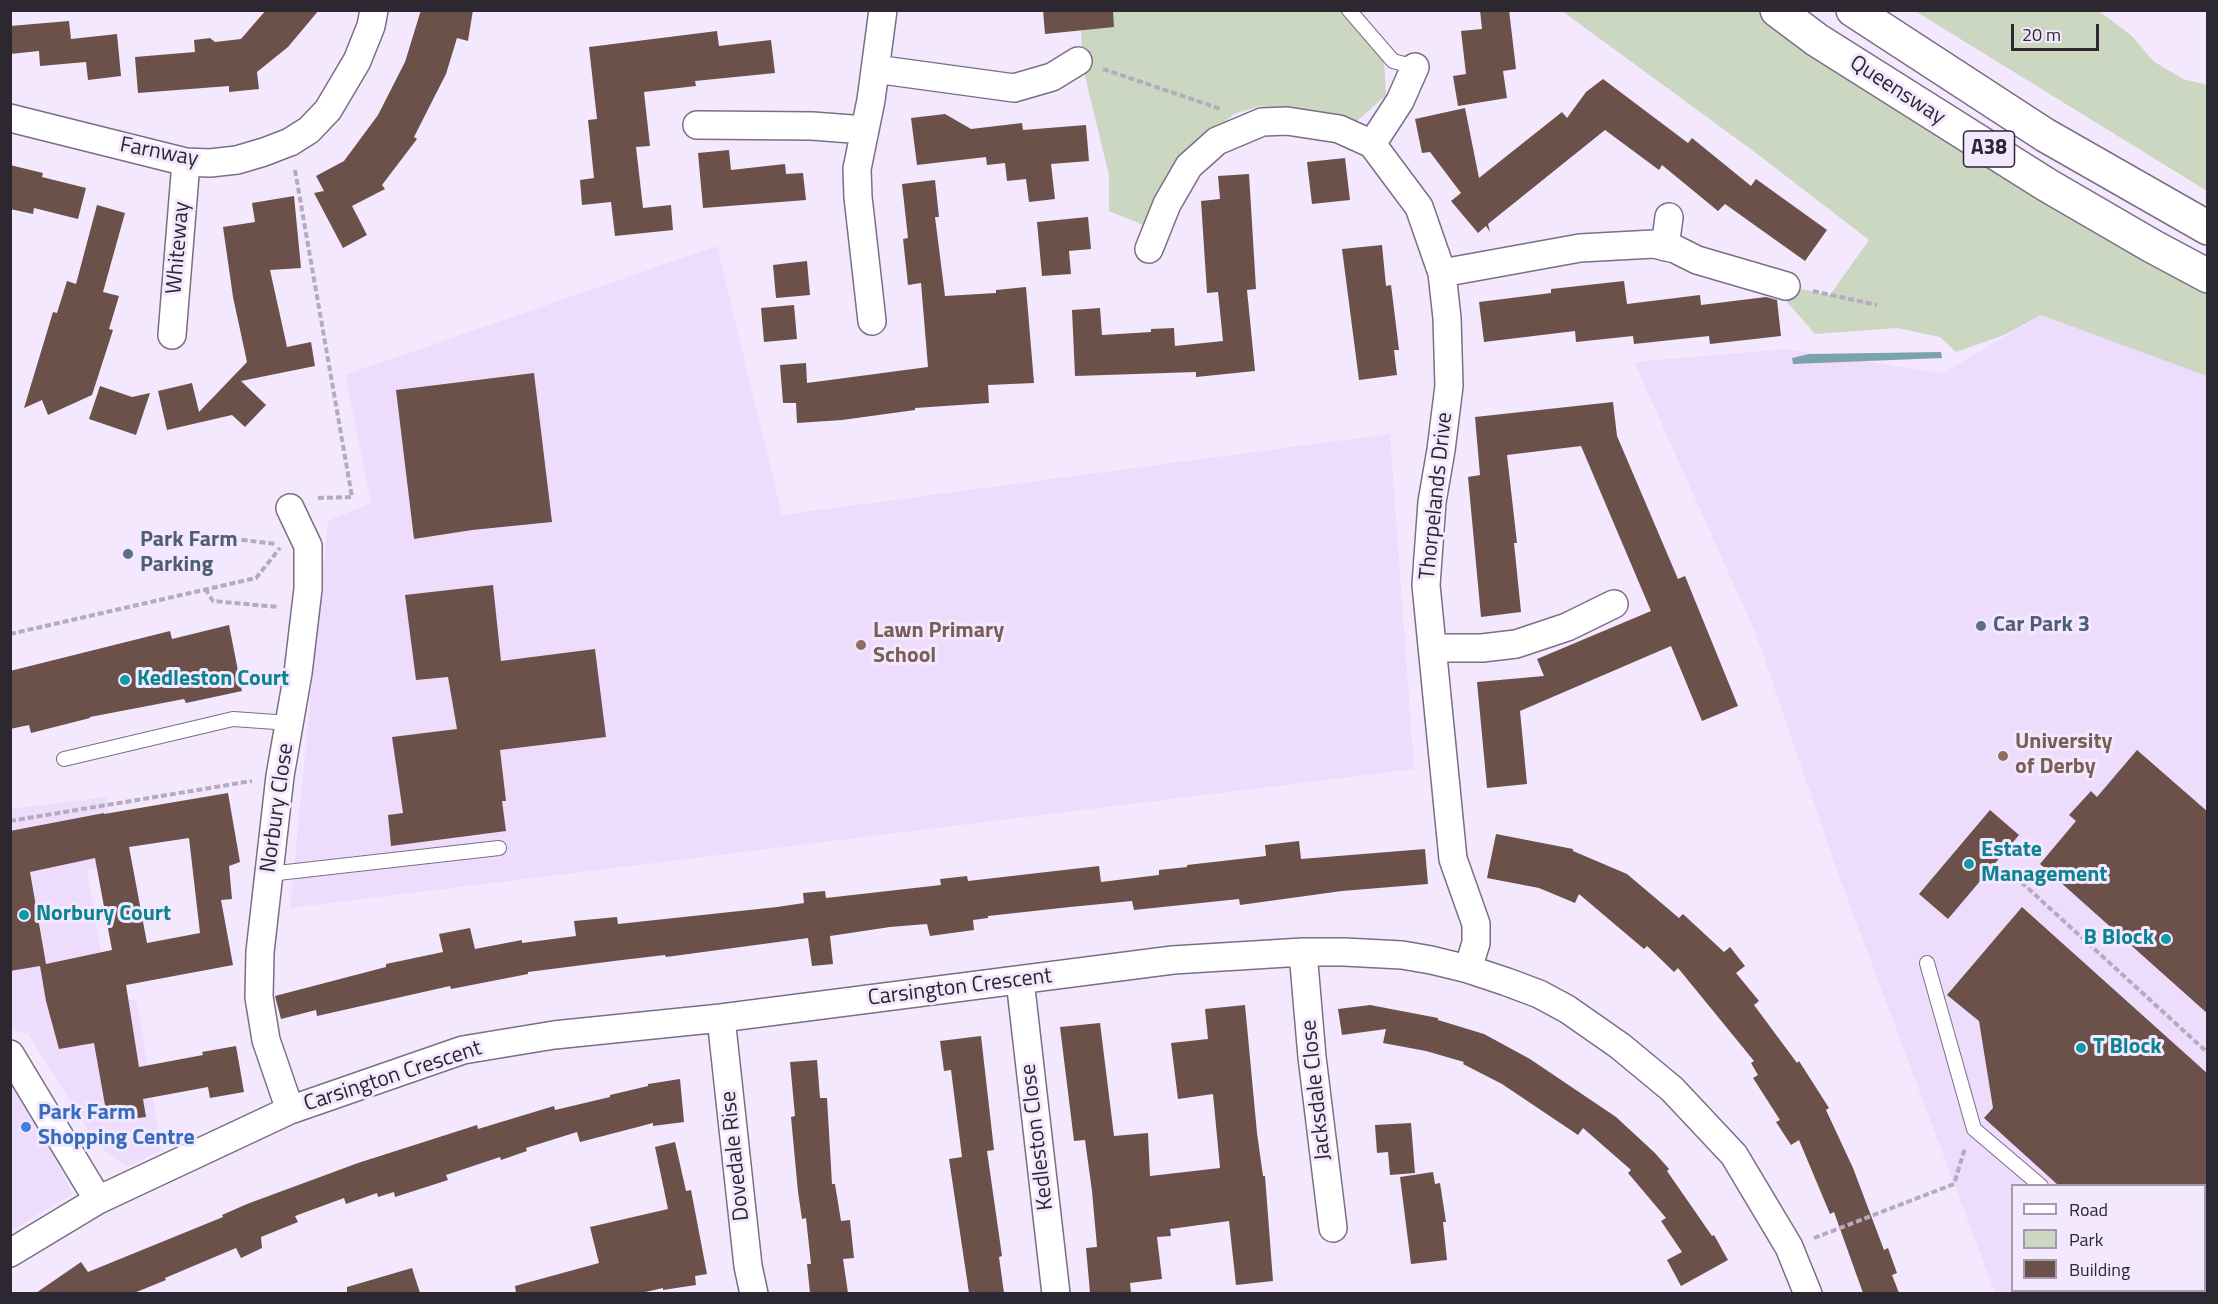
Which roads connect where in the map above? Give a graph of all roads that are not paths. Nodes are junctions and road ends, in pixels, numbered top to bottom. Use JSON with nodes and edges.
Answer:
{"nodes":[{"id":1,"x":374,"y":10,"type":"edge"},
{"id":2,"x":883,"y":10,"type":"edge"},
{"id":3,"x":1349,"y":10,"type":"edge"},
{"id":4,"x":1777,"y":10,"type":"edge"},
{"id":5,"x":1853,"y":10,"type":"edge"},
{"id":6,"x":1078,"y":61,"type":"road end"},
{"id":7,"x":1415,"y":67,"type":"joint"},
{"id":8,"x":875,"y":69,"type":"junction"},
{"id":9,"x":10,"y":118,"type":"edge"},
{"id":10,"x":697,"y":125,"type":"dead end"},
{"id":11,"x":865,"y":130,"type":"junction"},
{"id":12,"x":1372,"y":144,"type":"junction"},
{"id":13,"x":186,"y":162,"type":"junction"},
{"id":14,"x":1669,"y":217,"type":"dead end"},
{"id":15,"x":2208,"y":228,"type":"edge"},
{"id":16,"x":1665,"y":247,"type":"junction"},
{"id":17,"x":1149,"y":249,"type":"dead end"},
{"id":18,"x":1442,"y":273,"type":"junction"},
{"id":19,"x":2208,"y":276,"type":"edge"},
{"id":20,"x":1786,"y":286,"type":"road end"},
{"id":21,"x":872,"y":321,"type":"dead end"},
{"id":22,"x":172,"y":335,"type":"dead end"},
{"id":23,"x":290,"y":508,"type":"road end"},
{"id":24,"x":1614,"y":604,"type":"dead end"},
{"id":25,"x":1434,"y":648,"type":"junction"},
{"id":26,"x":290,"y":723,"type":"junction"},
{"id":27,"x":64,"y":759,"type":"dead end"},
{"id":28,"x":499,"y":848,"type":"dead end"},
{"id":29,"x":269,"y":874,"type":"junction"},
{"id":30,"x":1303,"y":952,"type":"junction"},
{"id":31,"x":1928,"y":963,"type":"dead end"},
{"id":32,"x":1467,"y":969,"type":"junction"},
{"id":33,"x":1020,"y":980,"type":"junction"},
{"id":34,"x":721,"y":1018,"type":"junction"},
{"id":35,"x":10,"y":1054,"type":"edge"},
{"id":36,"x":290,"y":1110,"type":"junction"},
{"id":37,"x":2040,"y":1184,"type":"edge"},
{"id":38,"x":98,"y":1200,"type":"junction"},
{"id":39,"x":1333,"y":1228,"type":"dead end"},
{"id":40,"x":10,"y":1253,"type":"edge"},
{"id":41,"x":754,"y":1293,"type":"edge"},
{"id":42,"x":1056,"y":1293,"type":"edge"},
{"id":43,"x":1808,"y":1293,"type":"edge"}],
"edges":[{"from":1,"to":13,"type":"street","name":"Farnway"},
{"from":2,"to":8,"type":"street"},
{"from":3,"to":7,"type":"lane"},
{"from":4,"to":19,"type":"highway","name":"Queensway","number":"A38"},
{"from":5,"to":15,"type":"highway","name":"Queensway","number":"A38"},
{"from":6,"to":8,"type":"street"},
{"from":7,"to":12,"type":"street"},
{"from":8,"to":11,"type":"street"},
{"from":9,"to":13,"type":"street","name":"Farnway"},
{"from":10,"to":11,"type":"street"},
{"from":11,"to":21,"type":"street"},
{"from":12,"to":17,"type":"street","name":"Thorpelands Drive"},
{"from":12,"to":18,"type":"street","name":"Thorpelands Drive"},
{"from":13,"to":22,"type":"street","name":"Whiteway"},
{"from":14,"to":16,"type":"street"},
{"from":16,"to":18,"type":"street"},
{"from":16,"to":20,"type":"street"},
{"from":18,"to":25,"type":"street","name":"Thorpelands Drive"},
{"from":23,"to":26,"type":"street","name":"Norbury Close"},
{"from":24,"to":25,"type":"street"},
{"from":25,"to":32,"type":"street","name":"Thorpelands Drive"},
{"from":26,"to":27,"type":"lane"},
{"from":26,"to":29,"type":"street","name":"Norbury Close"},
{"from":28,"to":29,"type":"lane"},
{"from":29,"to":36,"type":"street","name":"Norbury Close"},
{"from":30,"to":32,"type":"street","name":"Carsington Crescent"},
{"from":30,"to":33,"type":"street","name":"Carsington Crescent"},
{"from":30,"to":39,"type":"street","name":"Jacksdale Close"},
{"from":31,"to":37,"type":"lane"},
{"from":32,"to":43,"type":"street","name":"Carsington Crescent"},
{"from":33,"to":34,"type":"street","name":"Carsington Crescent"},
{"from":33,"to":42,"type":"street","name":"Kedleston Close"},
{"from":34,"to":36,"type":"street","name":"Carsington Crescent"},
{"from":34,"to":41,"type":"street","name":"Dovedale Rise"},
{"from":35,"to":38,"type":"street"},
{"from":36,"to":38,"type":"street","name":"Carsington Crescent"},
{"from":38,"to":40,"type":"street","name":"Carsington Crescent"}]}
